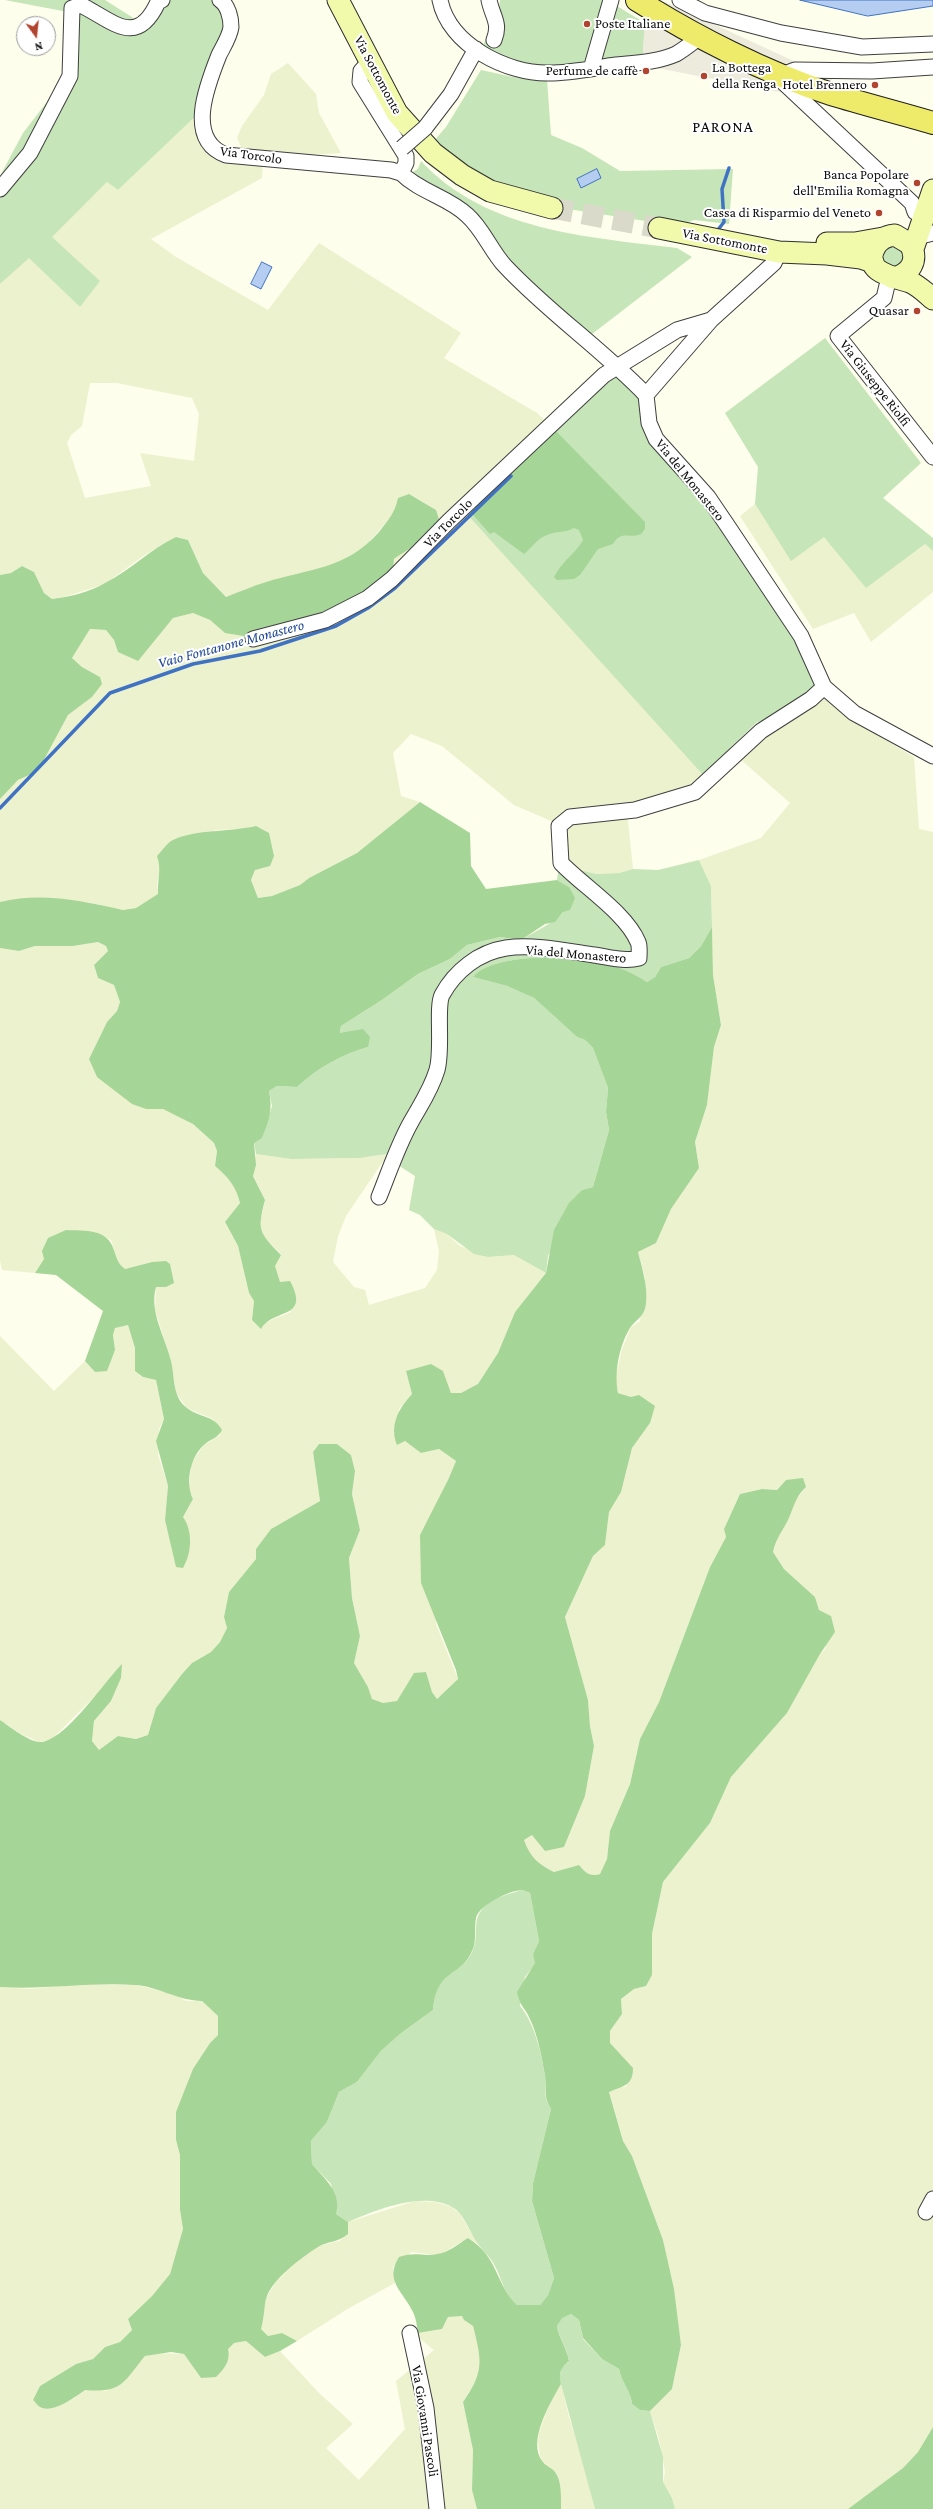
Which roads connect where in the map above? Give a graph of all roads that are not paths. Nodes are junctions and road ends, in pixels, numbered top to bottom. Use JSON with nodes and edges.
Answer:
{"nodes":[{"id":1,"x":162,"y":0,"type":"edge"},
{"id":2,"x":220,"y":0,"type":"edge"},
{"id":3,"x":338,"y":0,"type":"edge"},
{"id":4,"x":440,"y":0,"type":"edge"},
{"id":5,"x":489,"y":0,"type":"edge"},
{"id":6,"x":611,"y":0,"type":"edge"},
{"id":7,"x":636,"y":0,"type":"edge"},
{"id":8,"x":680,"y":0,"type":"edge"},
{"id":9,"x":701,"y":36,"type":"junction"},
{"id":10,"x":494,"y":40,"type":"dead end"},
{"id":11,"x":933,"y":44,"type":"edge"},
{"id":12,"x":476,"y":49,"type":"junction"},
{"id":13,"x":370,"y":61,"type":"junction"},
{"id":14,"x":933,"y":66,"type":"edge"},
{"id":15,"x":591,"y":69,"type":"junction"},
{"id":16,"x":782,"y":75,"type":"junction"},
{"id":17,"x":933,"y":122,"type":"edge"},
{"id":18,"x":402,"y":148,"type":"junction"},
{"id":19,"x":401,"y":173,"type":"junction"},
{"id":20,"x":0,"y":189,"type":"edge"},
{"id":21,"x":928,"y":202,"type":"edge"},
{"id":22,"x":552,"y":208,"type":"tunnel mouth"},
{"id":23,"x":659,"y":228,"type":"tunnel mouth"},
{"id":24,"x":889,"y":237,"type":"junction"},
{"id":25,"x":919,"y":245,"type":"edge"},
{"id":26,"x":785,"y":251,"type":"junction"},
{"id":27,"x":873,"y":262,"type":"junction"},
{"id":28,"x":891,"y":277,"type":"junction"},
{"id":29,"x":933,"y":285,"type":"edge"},
{"id":30,"x":933,"y":298,"type":"edge"},
{"id":31,"x":711,"y":320,"type":"junction"},
{"id":32,"x":617,"y":365,"type":"junction"},
{"id":33,"x":646,"y":395,"type":"junction"},
{"id":34,"x":933,"y":457,"type":"edge"},
{"id":35,"x":253,"y":639,"type":"dead end"},
{"id":36,"x":824,"y":687,"type":"junction"},
{"id":37,"x":933,"y":756,"type":"edge"},
{"id":38,"x":379,"y":1197,"type":"dead end"},
{"id":39,"x":410,"y":2332,"type":"dead end"},
{"id":40,"x":437,"y":2509,"type":"edge"}],
"edges":[{"from":1,"to":20,"type":"street"},
{"from":2,"to":19,"type":"street","name":"Via Torcolo"},
{"from":3,"to":13,"type":"main road","name":"Via Sottomonte"},
{"from":4,"to":12,"type":"street"},
{"from":5,"to":10,"type":"street"},
{"from":6,"to":15,"type":"street"},
{"from":7,"to":9,"type":"main road"},
{"from":8,"to":11,"type":"street"},
{"from":9,"to":15,"type":"street"},
{"from":9,"to":16,"type":"main road"},
{"from":12,"to":15,"type":"street"},
{"from":12,"to":18,"type":"street","bridge":true},
{"from":13,"to":18,"type":"street"},
{"from":13,"to":22,"type":"main road","name":"Via Sottomonte"},
{"from":14,"to":16,"type":"street"},
{"from":16,"to":17,"type":"main road"},
{"from":16,"to":21,"type":"street"},
{"from":18,"to":19,"type":"street"},
{"from":19,"to":32,"type":"street","name":"Via Torcolo"},
{"from":21,"to":24,"type":"main road"},
{"from":21,"to":25,"type":"main road"},
{"from":23,"to":26,"type":"main road","name":"Via Sottomonte"},
{"from":24,"to":25,"type":"main road"},
{"from":24,"to":26,"type":"main road","name":"Via Sottomonte"},
{"from":24,"to":27,"type":"main road"},
{"from":25,"to":28,"type":"main road"},
{"from":25,"to":29,"type":"main road"},
{"from":26,"to":27,"type":"main road","name":"Via Sottomonte"},
{"from":26,"to":31,"type":"street"},
{"from":27,"to":28,"type":"main road"},
{"from":28,"to":30,"type":"main road"},
{"from":28,"to":34,"type":"street","name":"Via Giuseppe Riolfi"},
{"from":31,"to":32,"type":"street","name":"Via Torcolo"},
{"from":31,"to":33,"type":"street"},
{"from":32,"to":33,"type":"street"},
{"from":32,"to":35,"type":"street","name":"Via Torcolo"},
{"from":33,"to":36,"type":"street","name":"Via del Monastero"},
{"from":36,"to":37,"type":"street","name":"Via del Monastero"},
{"from":36,"to":38,"type":"street","name":"Via del Monastero"},
{"from":39,"to":40,"type":"street","name":"Via Giovanni Pascoli"}]}
